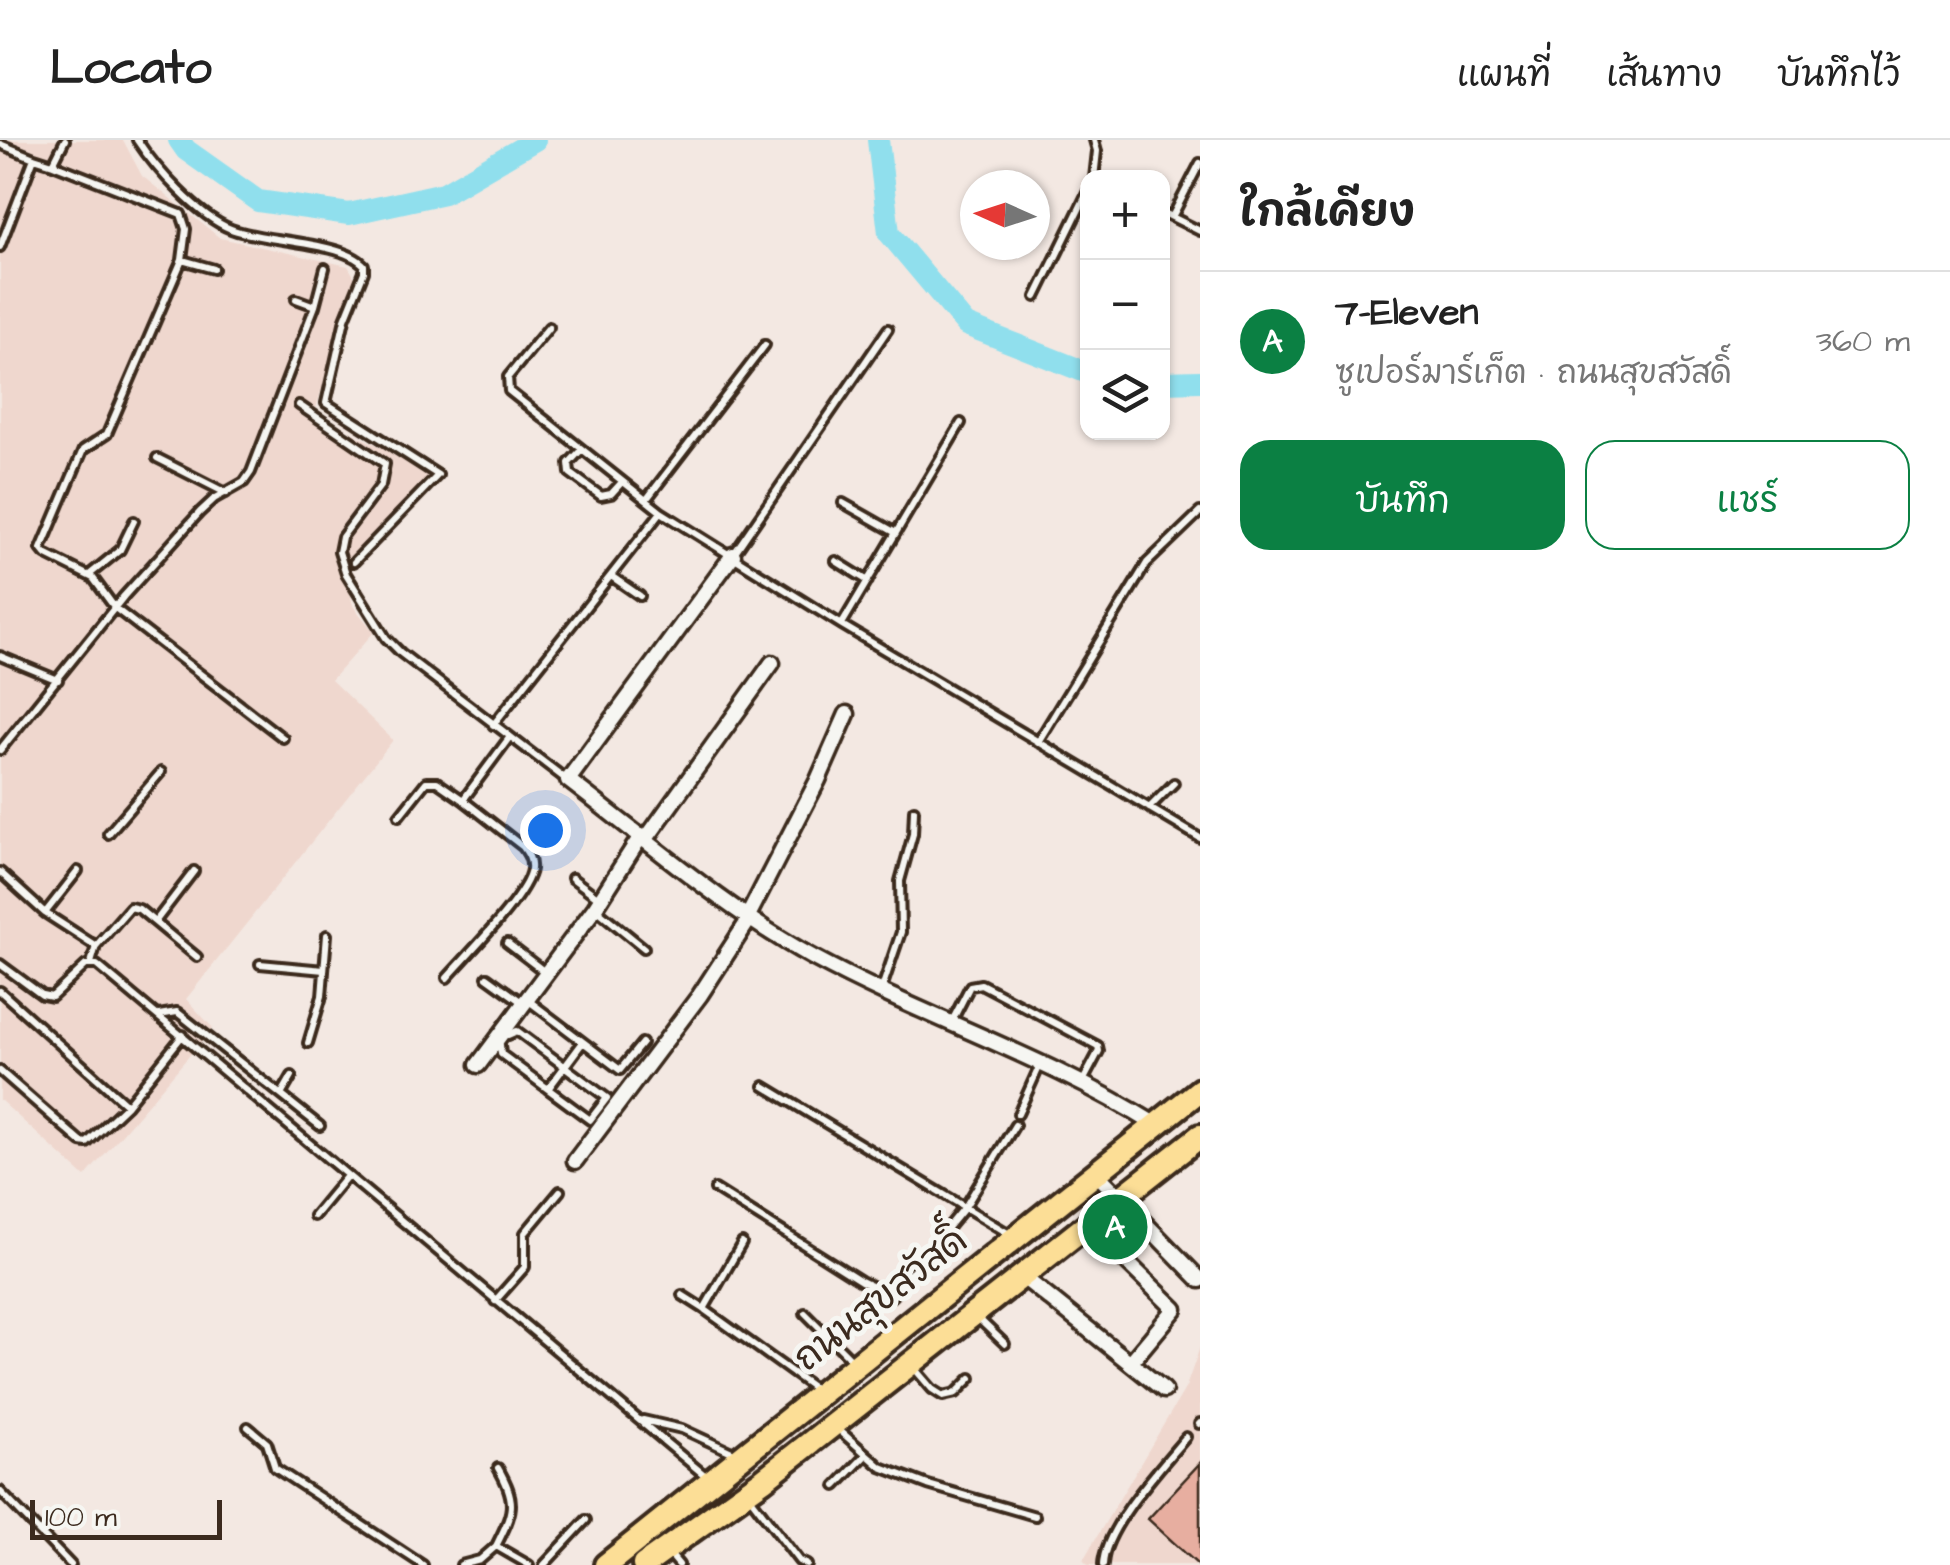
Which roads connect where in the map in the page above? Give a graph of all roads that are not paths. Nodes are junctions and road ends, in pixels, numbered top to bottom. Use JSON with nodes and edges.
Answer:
{"nodes":[{"id":1,"x":64,"y":140,"type":"edge"},
{"id":2,"x":137,"y":140,"type":"edge"},
{"id":3,"x":1094,"y":140,"type":"edge"},
{"id":4,"x":0,"y":144,"type":"edge"},
{"id":5,"x":34,"y":158,"type":"junction"},
{"id":6,"x":53,"y":164,"type":"junction"},
{"id":7,"x":1200,"y":164,"type":"edge"},
{"id":8,"x":1095,"y":170,"type":"edge"},
{"id":9,"x":1080,"y":207,"type":"edge"},
{"id":10,"x":1172,"y":217,"type":"joint"},
{"id":11,"x":1200,"y":231,"type":"edge"},
{"id":12,"x":0,"y":246,"type":"edge"},
{"id":13,"x":182,"y":260,"type":"junction"},
{"id":14,"x":325,"y":268,"type":"dead end"},
{"id":15,"x":214,"y":269,"type":"dead end"},
{"id":16,"x":1036,"y":297,"type":"dead end"},
{"id":17,"x":296,"y":299,"type":"dead end"},
{"id":18,"x":315,"y":306,"type":"junction"},
{"id":19,"x":550,"y":327,"type":"dead end"},
{"id":20,"x":888,"y":329,"type":"dead end"},
{"id":21,"x":764,"y":346,"type":"dead end"},
{"id":22,"x":298,"y":405,"type":"dead end"},
{"id":23,"x":961,"y":423,"type":"dead end"},
{"id":24,"x":581,"y":450,"type":"junction"},
{"id":25,"x":157,"y":458,"type":"dead end"},
{"id":26,"x":622,"y":482,"type":"junction"},
{"id":27,"x":226,"y":493,"type":"junction"},
{"id":28,"x":646,"y":500,"type":"junction"},
{"id":29,"x":843,"y":503,"type":"dead end"},
{"id":30,"x":661,"y":512,"type":"junction"},
{"id":31,"x":1200,"y":512,"type":"edge"},
{"id":32,"x":134,"y":521,"type":"dead end"},
{"id":33,"x":896,"y":532,"type":"junction"},
{"id":34,"x":733,"y":555,"type":"junction"},
{"id":35,"x":836,"y":561,"type":"dead end"},
{"id":36,"x":354,"y":562,"type":"dead end"},
{"id":37,"x":89,"y":575,"type":"junction"},
{"id":38,"x":611,"y":576,"type":"junction"},
{"id":39,"x":868,"y":581,"type":"junction"},
{"id":40,"x":640,"y":596,"type":"dead end"},
{"id":41,"x":114,"y":608,"type":"junction"},
{"id":42,"x":842,"y":624,"type":"junction"},
{"id":43,"x":0,"y":656,"type":"edge"},
{"id":44,"x":772,"y":663,"type":"dead end"},
{"id":45,"x":58,"y":680,"type":"junction"},
{"id":46,"x":847,"y":714,"type":"dead end"},
{"id":47,"x":493,"y":726,"type":"junction"},
{"id":48,"x":283,"y":738,"type":"dead end"},
{"id":49,"x":508,"y":738,"type":"junction"},
{"id":50,"x":1038,"y":742,"type":"junction"},
{"id":51,"x":0,"y":750,"type":"edge"},
{"id":52,"x":161,"y":772,"type":"dead end"},
{"id":53,"x":568,"y":780,"type":"junction"},
{"id":54,"x":1174,"y":782,"type":"dead end"},
{"id":55,"x":463,"y":800,"type":"junction"},
{"id":56,"x":1149,"y":808,"type":"junction"},
{"id":57,"x":914,"y":810,"type":"dead end"},
{"id":58,"x":399,"y":816,"type":"dead end"},
{"id":59,"x":108,"y":834,"type":"dead end"},
{"id":60,"x":644,"y":837,"type":"junction"},
{"id":61,"x":1200,"y":838,"type":"edge"},
{"id":62,"x":78,"y":871,"type":"dead end"},
{"id":63,"x":194,"y":871,"type":"dead end"},
{"id":64,"x":0,"y":872,"type":"edge"},
{"id":65,"x":572,"y":878,"type":"dead end"},
{"id":66,"x":598,"y":904,"type":"junction"},
{"id":67,"x":46,"y":912,"type":"junction"},
{"id":68,"x":749,"y":917,"type":"junction"},
{"id":69,"x":154,"y":922,"type":"junction"},
{"id":70,"x":326,"y":934,"type":"dead end"},
{"id":71,"x":507,"y":943,"type":"dead end"},
{"id":72,"x":96,"y":946,"type":"junction"},
{"id":73,"x":644,"y":948,"type":"dead end"},
{"id":74,"x":197,"y":957,"type":"dead end"},
{"id":75,"x":91,"y":963,"type":"junction"},
{"id":76,"x":0,"y":964,"type":"edge"},
{"id":77,"x":260,"y":964,"type":"dead end"},
{"id":78,"x":324,"y":970,"type":"junction"},
{"id":79,"x":547,"y":974,"type":"junction"},
{"id":80,"x":487,"y":977,"type":"dead end"},
{"id":81,"x":446,"y":978,"type":"dead end"},
{"id":82,"x":881,"y":990,"type":"junction"},
{"id":83,"x":3,"y":994,"type":"edge"},
{"id":84,"x":526,"y":1002,"type":"junction"},
{"id":85,"x":0,"y":1004,"type":"edge"},
{"id":86,"x":160,"y":1015,"type":"junction"},
{"id":87,"x":952,"y":1022,"type":"junction"},
{"id":88,"x":182,"y":1035,"type":"junction"},
{"id":89,"x":584,"y":1042,"type":"junction"},
{"id":90,"x":308,"y":1043,"type":"dead end"},
{"id":91,"x":642,"y":1044,"type":"dead end"},
{"id":92,"x":1040,"y":1064,"type":"junction"},
{"id":93,"x":478,"y":1066,"type":"dead end"},
{"id":94,"x":565,"y":1067,"type":"junction"},
{"id":95,"x":0,"y":1070,"type":"edge"},
{"id":96,"x":292,"y":1076,"type":"dead end"},
{"id":97,"x":266,"y":1084,"type":"junction"},
{"id":98,"x":1082,"y":1084,"type":"junction"},
{"id":99,"x":764,"y":1086,"type":"dead end"},
{"id":100,"x":548,"y":1089,"type":"junction"},
{"id":101,"x":1200,"y":1090,"type":"edge"},
{"id":102,"x":281,"y":1095,"type":"junction"},
{"id":103,"x":255,"y":1097,"type":"junction"},
{"id":104,"x":127,"y":1104,"type":"junction"},
{"id":105,"x":1018,"y":1114,"type":"dead end"},
{"id":106,"x":1015,"y":1125,"type":"dead end"},
{"id":107,"x":1156,"y":1125,"type":"junction"},
{"id":108,"x":320,"y":1126,"type":"dead end"},
{"id":109,"x":1200,"y":1136,"type":"edge"},
{"id":110,"x":575,"y":1161,"type":"dead end"},
{"id":111,"x":1096,"y":1172,"type":"junction"},
{"id":112,"x":347,"y":1176,"type":"junction"},
{"id":113,"x":715,"y":1190,"type":"dead end"},
{"id":114,"x":560,"y":1191,"type":"dead end"},
{"id":115,"x":1120,"y":1200,"type":"junction"},
{"id":116,"x":965,"y":1207,"type":"junction"},
{"id":117,"x":314,"y":1216,"type":"dead end"},
{"id":118,"x":1089,"y":1226,"type":"junction"},
{"id":119,"x":1016,"y":1238,"type":"junction"},
{"id":120,"x":742,"y":1244,"type":"dead end"},
{"id":121,"x":1022,"y":1276,"type":"junction"},
{"id":122,"x":1200,"y":1280,"type":"edge"},
{"id":123,"x":682,"y":1295,"type":"dead end"},
{"id":124,"x":495,"y":1301,"type":"junction"},
{"id":125,"x":1175,"y":1308,"type":"junction"},
{"id":126,"x":704,"y":1309,"type":"junction"},
{"id":127,"x":806,"y":1313,"type":"dead end"},
{"id":128,"x":974,"y":1314,"type":"junction"},
{"id":129,"x":1189,"y":1322,"type":"dead end"},
{"id":130,"x":1005,"y":1344,"type":"dead end"},
{"id":131,"x":1131,"y":1362,"type":"junction"},
{"id":132,"x":910,"y":1363,"type":"junction"},
{"id":133,"x":856,"y":1365,"type":"junction"},
{"id":134,"x":971,"y":1378,"type":"dead end"},
{"id":135,"x":1164,"y":1390,"type":"dead end"},
{"id":136,"x":820,"y":1393,"type":"junction"},
{"id":137,"x":642,"y":1420,"type":"junction"},
{"id":138,"x":832,"y":1423,"type":"junction"},
{"id":139,"x":248,"y":1427,"type":"dead end"},
{"id":140,"x":1186,"y":1437,"type":"dead end"},
{"id":141,"x":740,"y":1456,"type":"junction"},
{"id":142,"x":866,"y":1456,"type":"junction"},
{"id":143,"x":498,"y":1468,"type":"dead end"},
{"id":144,"x":711,"y":1480,"type":"junction"},
{"id":145,"x":836,"y":1486,"type":"dead end"},
{"id":146,"x":0,"y":1491,"type":"edge"},
{"id":147,"x":746,"y":1492,"type":"junction"},
{"id":148,"x":1035,"y":1516,"type":"dead end"},
{"id":149,"x":586,"y":1520,"type":"dead end"},
{"id":150,"x":496,"y":1546,"type":"junction"},
{"id":151,"x":672,"y":1557,"type":"edge"},
{"id":152,"x":71,"y":1565,"type":"edge"},
{"id":153,"x":423,"y":1565,"type":"edge"},
{"id":154,"x":461,"y":1565,"type":"edge"},
{"id":155,"x":529,"y":1565,"type":"edge"},
{"id":156,"x":544,"y":1565,"type":"edge"},
{"id":157,"x":606,"y":1565,"type":"edge"},
{"id":158,"x":644,"y":1565,"type":"edge"},
{"id":159,"x":806,"y":1565,"type":"edge"},
{"id":160,"x":1104,"y":1565,"type":"edge"}],
"edges":[{"from":1,"to":6,"type":"lane"},
{"from":2,"to":36,"type":"lane"},
{"from":3,"to":8,"type":"lane"},
{"from":4,"to":5,"type":"lane"},
{"from":5,"to":6,"type":"lane"},
{"from":5,"to":12,"type":"lane"},
{"from":6,"to":13,"type":"lane"},
{"from":7,"to":10,"type":"lane"},
{"from":9,"to":16,"type":"lane"},
{"from":10,"to":11,"type":"lane"},
{"from":13,"to":15,"type":"lane"},
{"from":13,"to":37,"type":"lane"},
{"from":14,"to":18,"type":"lane"},
{"from":17,"to":18,"type":"lane"},
{"from":18,"to":27,"type":"lane"},
{"from":19,"to":24,"type":"lane"},
{"from":20,"to":34,"type":"lane"},
{"from":21,"to":28,"type":"lane"},
{"from":22,"to":47,"type":"lane"},
{"from":23,"to":33,"type":"lane"},
{"from":24,"to":26,"type":"lane"},
{"from":24,"to":26,"type":"lane"},
{"from":25,"to":27,"type":"lane"},
{"from":26,"to":28,"type":"lane"},
{"from":27,"to":41,"type":"lane"},
{"from":28,"to":30,"type":"lane"},
{"from":29,"to":33,"type":"lane"},
{"from":30,"to":34,"type":"lane"},
{"from":30,"to":38,"type":"lane"},
{"from":31,"to":50,"type":"lane"},
{"from":32,"to":37,"type":"lane"},
{"from":33,"to":39,"type":"lane"},
{"from":34,"to":42,"type":"lane"},
{"from":34,"to":53,"type":"street"},
{"from":35,"to":39,"type":"lane"},
{"from":37,"to":41,"type":"lane"},
{"from":38,"to":40,"type":"lane"},
{"from":38,"to":47,"type":"lane"},
{"from":39,"to":42,"type":"lane"},
{"from":41,"to":45,"type":"lane"},
{"from":41,"to":48,"type":"lane"},
{"from":42,"to":50,"type":"lane"},
{"from":43,"to":45,"type":"lane"},
{"from":44,"to":60,"type":"street"},
{"from":45,"to":51,"type":"lane"},
{"from":46,"to":68,"type":"street"},
{"from":47,"to":49,"type":"lane"},
{"from":49,"to":53,"type":"lane"},
{"from":49,"to":55,"type":"lane"},
{"from":50,"to":56,"type":"lane"},
{"from":52,"to":59,"type":"lane"},
{"from":53,"to":60,"type":"street"},
{"from":54,"to":56,"type":"lane"},
{"from":55,"to":58,"type":"lane"},
{"from":55,"to":81,"type":"lane"},
{"from":56,"to":61,"type":"lane"},
{"from":57,"to":82,"type":"lane"},
{"from":60,"to":66,"type":"street"},
{"from":60,"to":68,"type":"street"},
{"from":62,"to":67,"type":"lane"},
{"from":63,"to":69,"type":"lane"},
{"from":64,"to":67,"type":"lane"},
{"from":65,"to":66,"type":"lane"},
{"from":66,"to":73,"type":"lane"},
{"from":66,"to":79,"type":"street"},
{"from":67,"to":72,"type":"lane"},
{"from":68,"to":82,"type":"street"},
{"from":68,"to":110,"type":"street"},
{"from":69,"to":72,"type":"lane"},
{"from":69,"to":74,"type":"lane"},
{"from":70,"to":78,"type":"lane"},
{"from":71,"to":79,"type":"lane"},
{"from":72,"to":75,"type":"lane"},
{"from":75,"to":76,"type":"lane"},
{"from":75,"to":86,"type":"lane"},
{"from":77,"to":78,"type":"lane"},
{"from":78,"to":90,"type":"lane"},
{"from":79,"to":84,"type":"street"},
{"from":80,"to":84,"type":"lane"},
{"from":82,"to":87,"type":"street"},
{"from":83,"to":85,"type":"lane"},
{"from":83,"to":104,"type":"lane"},
{"from":84,"to":89,"type":"lane"},
{"from":84,"to":93,"type":"street"},
{"from":86,"to":88,"type":"lane"},
{"from":86,"to":97,"type":"lane"},
{"from":87,"to":92,"type":"street"},
{"from":87,"to":98,"type":"lane"},
{"from":88,"to":103,"type":"lane"},
{"from":88,"to":104,"type":"lane"},
{"from":89,"to":91,"type":"lane"},
{"from":89,"to":94,"type":"lane"},
{"from":92,"to":98,"type":"street"},
{"from":92,"to":105,"type":"lane"},
{"from":94,"to":100,"type":"lane"},
{"from":94,"to":100,"type":"lane"},
{"from":94,"to":100,"type":"lane"},
{"from":95,"to":104,"type":"lane"},
{"from":96,"to":102,"type":"lane"},
{"from":97,"to":102,"type":"lane"},
{"from":97,"to":103,"type":"lane"},
{"from":98,"to":107,"type":"street"},
{"from":99,"to":116,"type":"lane"},
{"from":101,"to":107,"type":"main road","name":"ถนนสุขสวัสดิ์"},
{"from":102,"to":108,"type":"lane"},
{"from":103,"to":112,"type":"lane"},
{"from":106,"to":116,"type":"lane"},
{"from":107,"to":111,"type":"main road","name":"ถนนสุขสวัสดิ์"},
{"from":109,"to":115,"type":"main road","name":"ถนนสุขสวัสดิ์"},
{"from":111,"to":115,"type":"street"},
{"from":111,"to":119,"type":"main road","name":"ถนนสุขสวัสดิ์"},
{"from":112,"to":117,"type":"lane"},
{"from":112,"to":124,"type":"lane"},
{"from":113,"to":116,"type":"lane"},
{"from":114,"to":124,"type":"lane"},
{"from":115,"to":118,"type":"main road","name":"ถนนสุขสวัสดิ์"},
{"from":115,"to":122,"type":"street"},
{"from":116,"to":119,"type":"lane"},
{"from":118,"to":121,"type":"main road","name":"ถนนสุขสวัสดิ์"},
{"from":118,"to":125,"type":"street"},
{"from":119,"to":133,"type":"main road","name":"ถนนสุขสวัสดิ์"},
{"from":120,"to":126,"type":"lane"},
{"from":121,"to":128,"type":"main road","name":"ถนนสุขสวัสดิ์"},
{"from":121,"to":131,"type":"street"},
{"from":123,"to":126,"type":"lane"},
{"from":124,"to":137,"type":"lane"},
{"from":125,"to":129,"type":"street"},
{"from":125,"to":131,"type":"street"},
{"from":126,"to":136,"type":"lane"},
{"from":127,"to":133,"type":"lane"},
{"from":128,"to":130,"type":"lane"},
{"from":128,"to":132,"type":"main road","name":"ถนนสุขสวัสดิ์"},
{"from":131,"to":135,"type":"street"},
{"from":132,"to":134,"type":"lane"},
{"from":132,"to":138,"type":"main road","name":"ถนนสุขสวัสดิ์"},
{"from":133,"to":136,"type":"main road","name":"ถนนสุขสวัสดิ์"},
{"from":136,"to":141,"type":"main road","name":"ถนนสุขสวัสดิ์"},
{"from":137,"to":141,"type":"lane"},
{"from":137,"to":144,"type":"lane"},
{"from":138,"to":142,"type":"lane"},
{"from":138,"to":147,"type":"main road","name":"ถนนสุขสวัสดิ์"},
{"from":139,"to":153,"type":"lane"},
{"from":140,"to":160,"type":"lane"},
{"from":141,"to":144,"type":"main road","name":"ถนนสุขสวัสดิ์"},
{"from":142,"to":145,"type":"lane"},
{"from":142,"to":148,"type":"lane"},
{"from":143,"to":150,"type":"lane"},
{"from":144,"to":157,"type":"main road","name":"ถนนสุขสวัสดิ์"},
{"from":146,"to":152,"type":"lane"},
{"from":147,"to":151,"type":"main road","name":"ถนนสุขสวัสดิ์"},
{"from":147,"to":159,"type":"lane"},
{"from":149,"to":156,"type":"lane"},
{"from":150,"to":154,"type":"lane"},
{"from":150,"to":155,"type":"lane"},
{"from":151,"to":158,"type":"main road","name":"ถนนสุขสวัสดิ์"}]}
